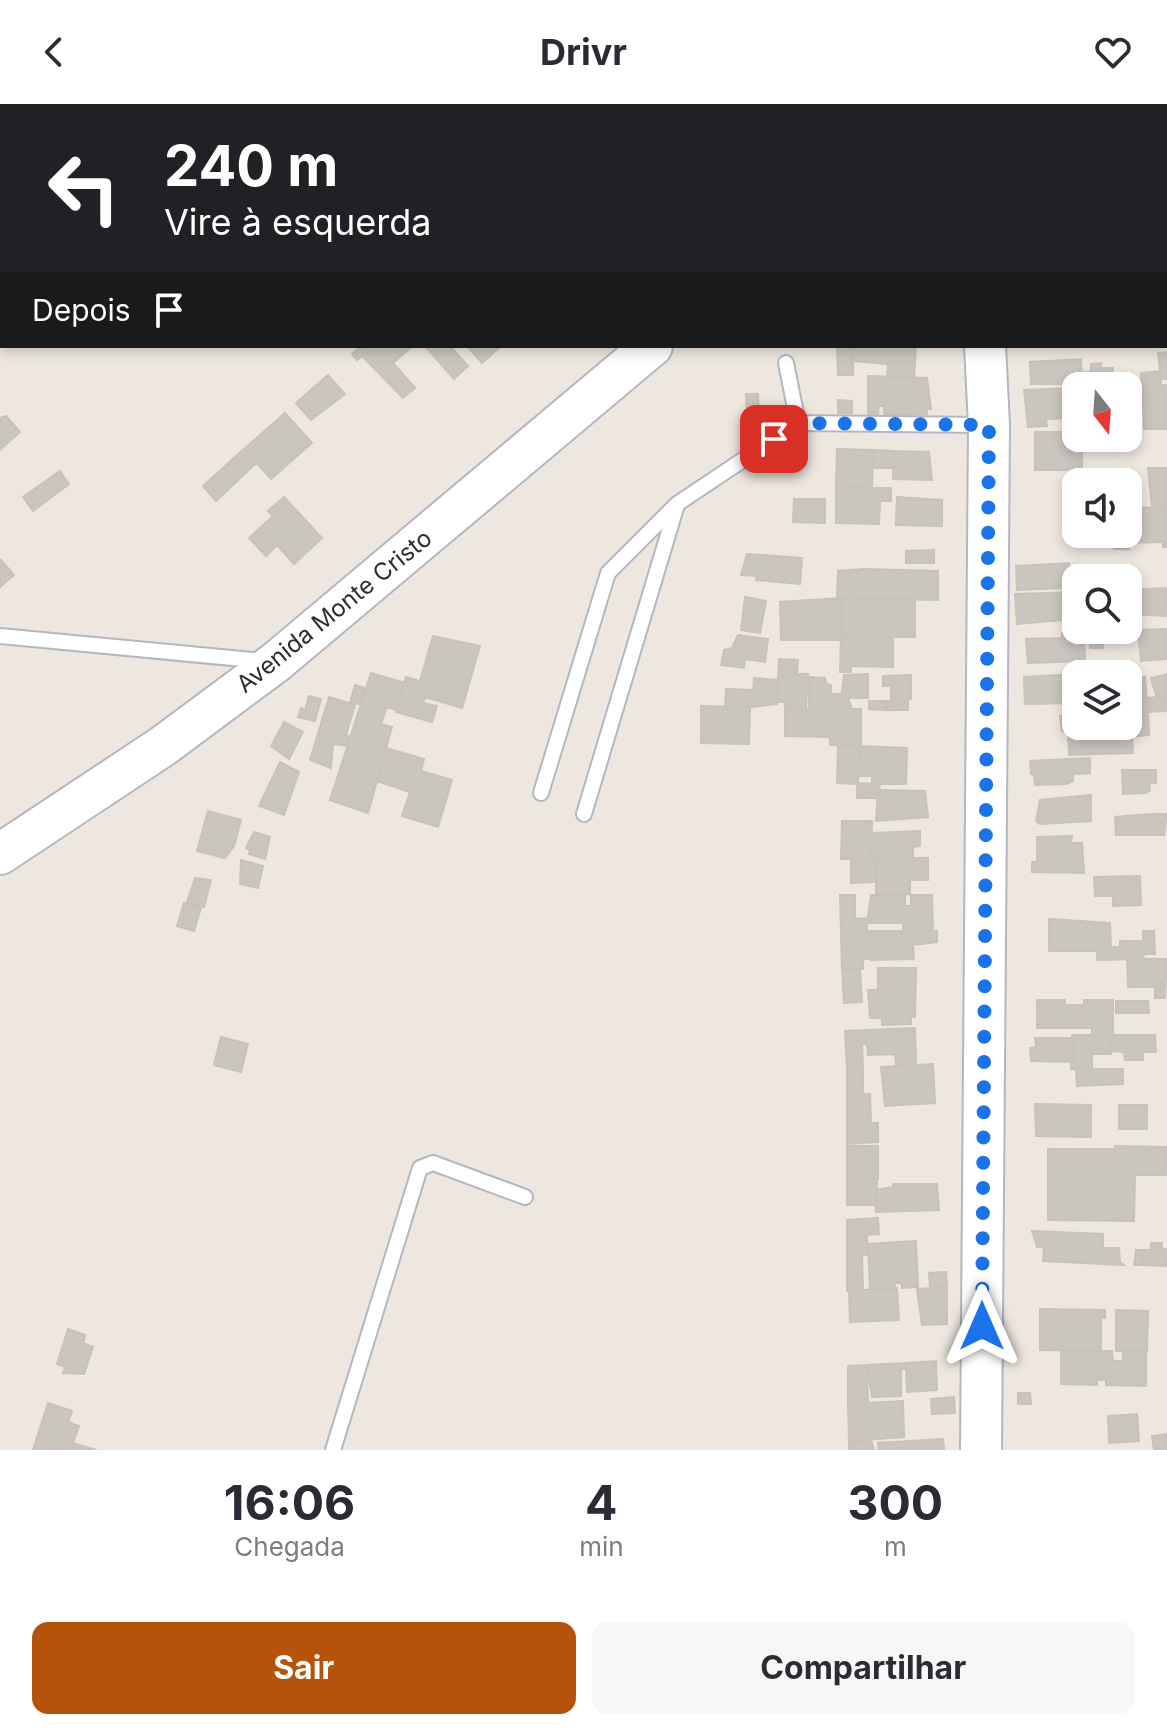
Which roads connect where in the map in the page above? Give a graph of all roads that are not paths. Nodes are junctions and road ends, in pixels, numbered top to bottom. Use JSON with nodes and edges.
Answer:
{"nodes":[{"id":1,"x":650,"y":348,"type":"edge"},
{"id":2,"x":985,"y":348,"type":"edge"},
{"id":3,"x":786,"y":363,"type":"dead end"},
{"id":4,"x":798,"y":423,"type":"junction"},
{"id":5,"x":989,"y":425,"type":"junction"},
{"id":6,"x":677,"y":504,"type":"junction"},
{"id":7,"x":0,"y":636,"type":"edge"},
{"id":8,"x":276,"y":662,"type":"junction"},
{"id":9,"x":541,"y":793,"type":"dead end"},
{"id":10,"x":584,"y":814,"type":"dead end"},
{"id":11,"x":0,"y":854,"type":"edge"},
{"id":12,"x":525,"y":1197,"type":"dead end"},
{"id":13,"x":333,"y":1450,"type":"edge"},
{"id":14,"x":981,"y":1450,"type":"edge"}],
"edges":[{"from":1,"to":8,"type":"main road","name":"Avenida Monte Cristo"},
{"from":2,"to":5,"type":"main road"},
{"from":3,"to":4,"type":"lane"},
{"from":4,"to":5,"type":"lane"},
{"from":4,"to":6,"type":"lane"},
{"from":5,"to":14,"type":"main road"},
{"from":6,"to":9,"type":"lane"},
{"from":6,"to":10,"type":"lane"},
{"from":7,"to":8,"type":"lane"},
{"from":8,"to":11,"type":"main road","name":"Avenida Monte Cristo"},
{"from":12,"to":13,"type":"lane"}]}
